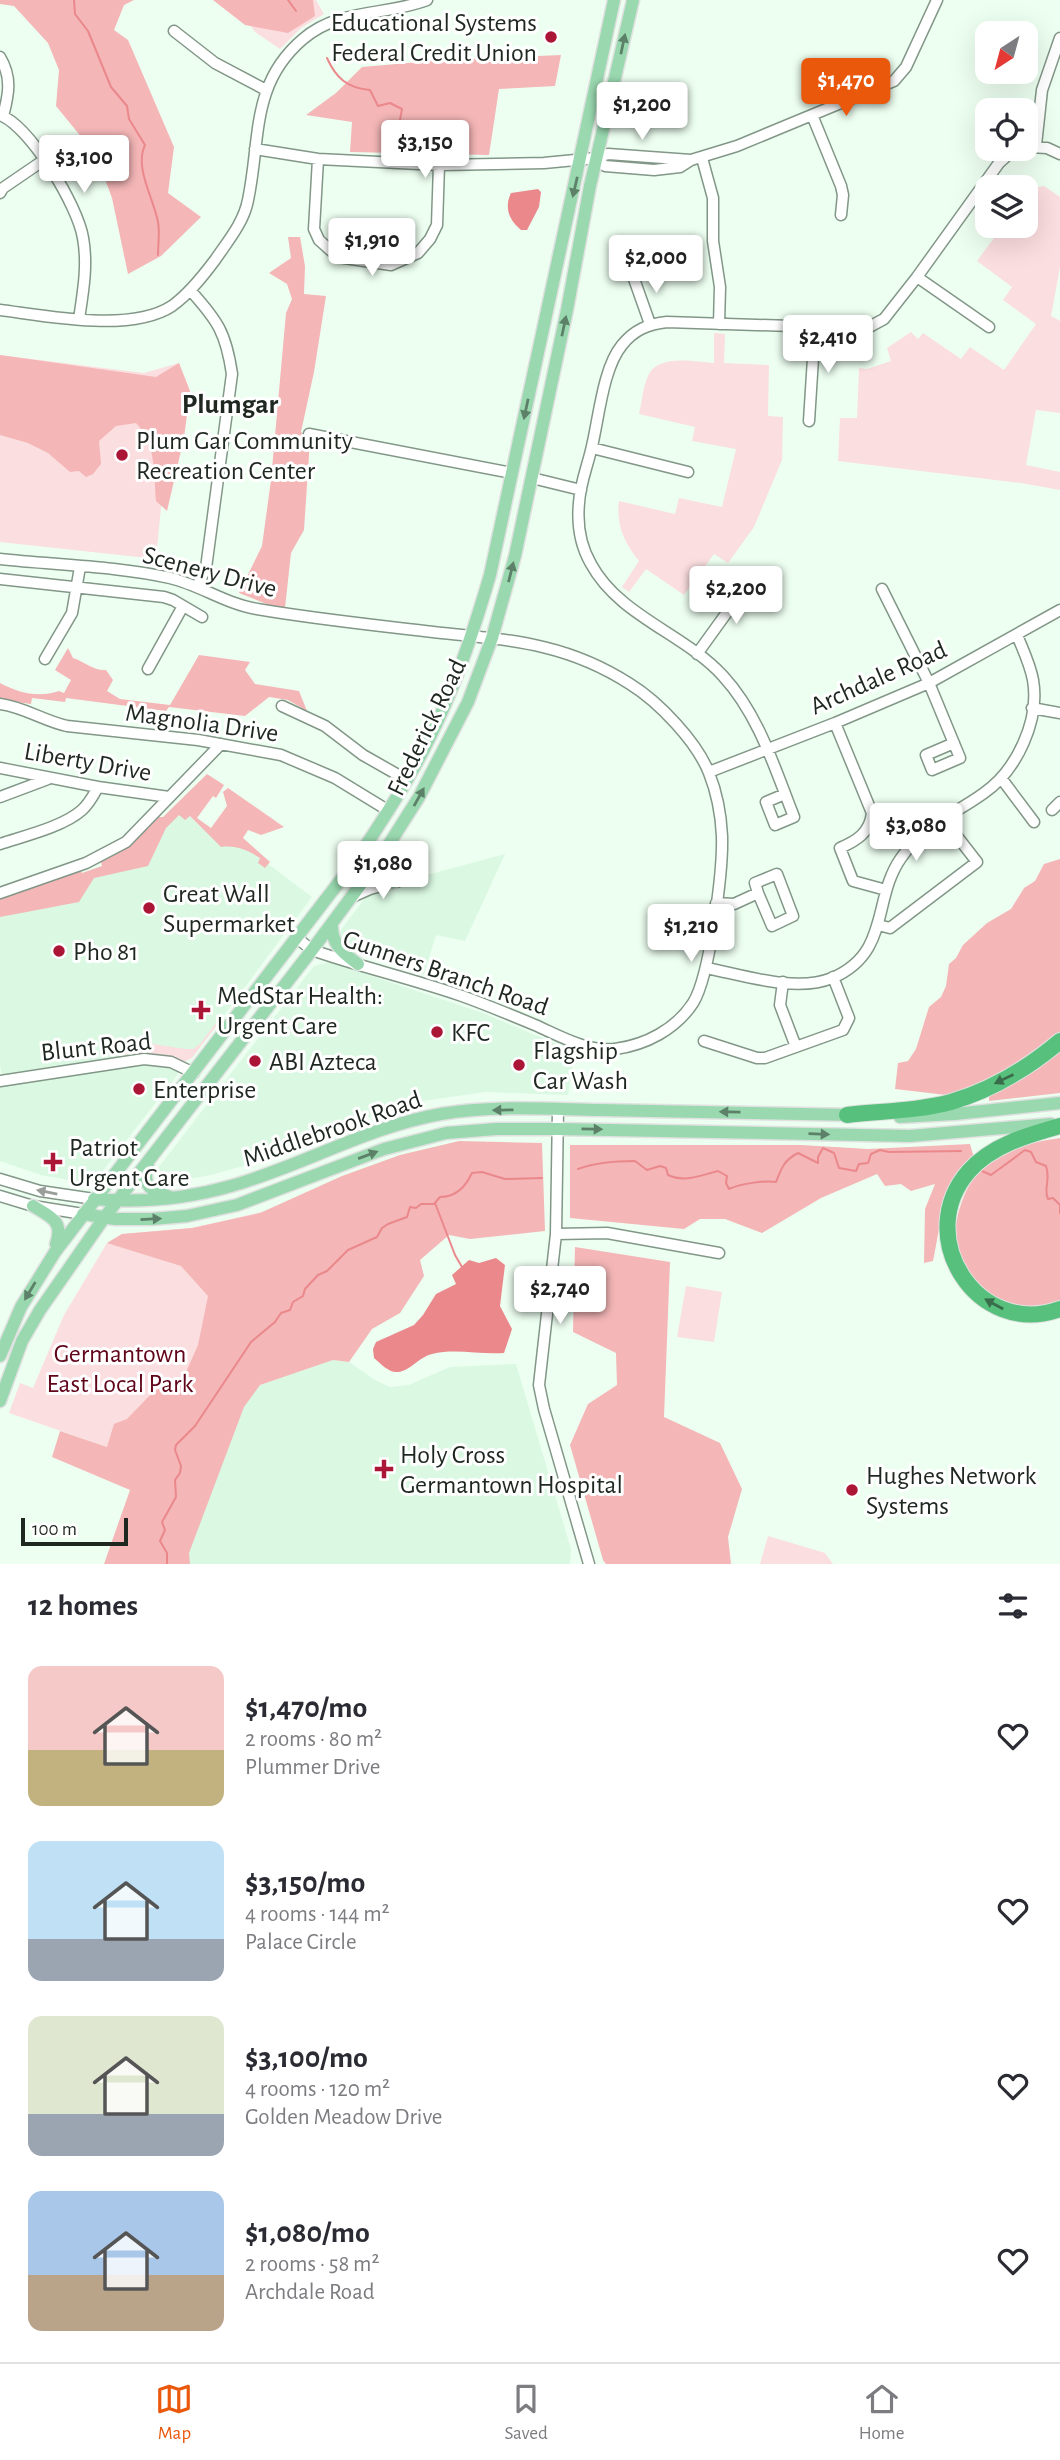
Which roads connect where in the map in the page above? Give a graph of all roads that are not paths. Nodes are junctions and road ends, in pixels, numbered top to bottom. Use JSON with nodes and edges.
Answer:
{"nodes":[{"id":1,"x":428,"y":0,"type":"edge"},
{"id":2,"x":614,"y":0,"type":"edge"},
{"id":3,"x":633,"y":0,"type":"edge"},
{"id":4,"x":937,"y":0,"type":"edge"},
{"id":5,"x":174,"y":31,"type":"dead end"},
{"id":6,"x":1060,"y":37,"type":"edge"},
{"id":7,"x":0,"y":57,"type":"edge"},
{"id":8,"x":266,"y":90,"type":"junction"},
{"id":9,"x":1,"y":115,"type":"edge"},
{"id":10,"x":812,"y":116,"type":"junction"},
{"id":11,"x":1038,"y":119,"type":"edge"},
{"id":12,"x":255,"y":149,"type":"junction"},
{"id":13,"x":1038,"y":149,"type":"edge"},
{"id":14,"x":1060,"y":154,"type":"edge"},
{"id":15,"x":596,"y":158,"type":"junction"},
{"id":16,"x":318,"y":159,"type":"junction"},
{"id":17,"x":696,"y":159,"type":"junction"},
{"id":18,"x":44,"y":160,"type":"junction"},
{"id":19,"x":581,"y":160,"type":"junction"},
{"id":20,"x":1001,"y":161,"type":"edge"},
{"id":21,"x":439,"y":165,"type":"junction"},
{"id":22,"x":0,"y":193,"type":"edge"},
{"id":23,"x":841,"y":215,"type":"dead end"},
{"id":24,"x":633,"y":276,"type":"dead end"},
{"id":25,"x":918,"y":277,"type":"junction"},
{"id":26,"x":190,"y":290,"type":"junction"},
{"id":27,"x":0,"y":310,"type":"edge"},
{"id":28,"x":79,"y":318,"type":"junction"},
{"id":29,"x":650,"y":324,"type":"junction"},
{"id":30,"x":719,"y":324,"type":"junction"},
{"id":31,"x":815,"y":327,"type":"junction"},
{"id":32,"x":989,"y":327,"type":"dead end"},
{"id":33,"x":809,"y":421,"type":"dead end"},
{"id":34,"x":309,"y":434,"type":"dead end"},
{"id":35,"x":592,"y":448,"type":"junction"},
{"id":36,"x":688,"y":472,"type":"dead end"},
{"id":37,"x":512,"y":473,"type":"junction"},
{"id":38,"x":532,"y":478,"type":"junction"},
{"id":39,"x":581,"y":490,"type":"junction"},
{"id":40,"x":0,"y":559,"type":"edge"},
{"id":41,"x":80,"y":567,"type":"junction"},
{"id":42,"x":0,"y":579,"type":"edge"},
{"id":43,"x":751,"y":579,"type":"dead end"},
{"id":44,"x":197,"y":587,"type":"junction"},
{"id":45,"x":78,"y":588,"type":"junction"},
{"id":46,"x":882,"y":589,"type":"dead end"},
{"id":47,"x":183,"y":606,"type":"junction"},
{"id":48,"x":1060,"y":610,"type":"edge"},
{"id":49,"x":202,"y":617,"type":"dead end"},
{"id":50,"x":1017,"y":635,"type":"junction"},
{"id":51,"x":471,"y":636,"type":"junction"},
{"id":52,"x":492,"y":638,"type":"junction"},
{"id":53,"x":697,"y":654,"type":"junction"},
{"id":54,"x":45,"y":659,"type":"dead end"},
{"id":55,"x":148,"y":669,"type":"dead end"},
{"id":56,"x":929,"y":683,"type":"junction"},
{"id":57,"x":0,"y":704,"type":"edge"},
{"id":58,"x":282,"y":706,"type":"dead end"},
{"id":59,"x":1032,"y":708,"type":"junction"},
{"id":60,"x":1060,"y":713,"type":"edge"},
{"id":61,"x":835,"y":723,"type":"junction"},
{"id":62,"x":954,"y":743,"type":"dead end"},
{"id":63,"x":221,"y":744,"type":"junction"},
{"id":64,"x":767,"y":750,"type":"junction"},
{"id":65,"x":0,"y":768,"type":"edge"},
{"id":66,"x":709,"y":772,"type":"junction"},
{"id":67,"x":1001,"y":778,"type":"junction"},
{"id":68,"x":51,"y":779,"type":"junction"},
{"id":69,"x":407,"y":780,"type":"junction"},
{"id":70,"x":98,"y":787,"type":"junction"},
{"id":71,"x":785,"y":794,"type":"dead end"},
{"id":72,"x":0,"y":797,"type":"edge"},
{"id":73,"x":169,"y":797,"type":"junction"},
{"id":74,"x":389,"y":811,"type":"junction"},
{"id":75,"x":942,"y":817,"type":"junction"},
{"id":76,"x":1034,"y":822,"type":"dead end"},
{"id":77,"x":0,"y":844,"type":"edge"},
{"id":78,"x":381,"y":857,"type":"junction"},
{"id":79,"x":397,"y":881,"type":"joint"},
{"id":80,"x":886,"y":890,"type":"junction"},
{"id":81,"x":0,"y":893,"type":"edge"},
{"id":82,"x":758,"y":893,"type":"junction"},
{"id":83,"x":352,"y":897,"type":"junction"},
{"id":84,"x":716,"y":903,"type":"junction"},
{"id":85,"x":332,"y":924,"type":"junction"},
{"id":86,"x":878,"y":925,"type":"junction"},
{"id":87,"x":297,"y":938,"type":"junction"},
{"id":88,"x":312,"y":950,"type":"junction"},
{"id":89,"x":358,"y":964,"type":"junction"},
{"id":90,"x":706,"y":968,"type":"junction"},
{"id":91,"x":833,"y":977,"type":"junction"},
{"id":92,"x":783,"y":982,"type":"junction"},
{"id":93,"x":704,"y":1041,"type":"dead end"},
{"id":94,"x":1060,"y":1041,"type":"edge"},
{"id":95,"x":796,"y":1046,"type":"junction"},
{"id":96,"x":194,"y":1073,"type":"junction"},
{"id":97,"x":0,"y":1081,"type":"edge"},
{"id":98,"x":1060,"y":1103,"type":"edge"},
{"id":99,"x":558,"y":1109,"type":"junction"},
{"id":100,"x":848,"y":1115,"type":"junction"},
{"id":101,"x":1060,"y":1124,"type":"edge"},
{"id":102,"x":558,"y":1129,"type":"junction"},
{"id":103,"x":148,"y":1162,"type":"junction"},
{"id":104,"x":0,"y":1179,"type":"edge"},
{"id":105,"x":0,"y":1196,"type":"edge"},
{"id":106,"x":173,"y":1198,"type":"junction"},
{"id":107,"x":94,"y":1199,"type":"junction"},
{"id":108,"x":117,"y":1201,"type":"junction"},
{"id":109,"x":33,"y":1206,"type":"junction"},
{"id":110,"x":83,"y":1214,"type":"junction"},
{"id":111,"x":104,"y":1218,"type":"junction"},
{"id":112,"x":556,"y":1234,"type":"junction"},
{"id":113,"x":719,"y":1253,"type":"dead end"},
{"id":114,"x":52,"y":1256,"type":"junction"},
{"id":115,"x":1060,"y":1309,"type":"edge"},
{"id":116,"x":0,"y":1356,"type":"edge"},
{"id":117,"x":0,"y":1401,"type":"edge"},
{"id":118,"x":589,"y":1564,"type":"edge"}],
"edges":[{"from":1,"to":8,"type":"street"},
{"from":2,"to":19,"type":"main road","name":"Frederick Road"},
{"from":15,"to":3,"type":"main road","name":"Frederick Road","one_way":true},
{"from":4,"to":10,"type":"street"},
{"from":5,"to":8,"type":"street"},
{"from":6,"to":11,"type":"street"},
{"from":7,"to":9,"type":"street"},
{"from":8,"to":12,"type":"street"},
{"from":9,"to":18,"type":"street"},
{"from":10,"to":17,"type":"street"},
{"from":10,"to":23,"type":"street"},
{"from":12,"to":16,"type":"street"},
{"from":12,"to":26,"type":"street"},
{"from":13,"to":14,"type":"street"},
{"from":15,"to":17,"type":"street"},
{"from":15,"to":19,"type":"street"},
{"from":38,"to":15,"type":"main road","name":"Frederick Road","one_way":true},
{"from":16,"to":21,"type":"street"},
{"from":16,"to":21,"type":"street"},
{"from":17,"to":30,"type":"street"},
{"from":18,"to":22,"type":"street"},
{"from":18,"to":28,"type":"street"},
{"from":19,"to":21,"type":"street"},
{"from":19,"to":37,"type":"main road","name":"Frederick Road","one_way":true},
{"from":20,"to":25,"type":"street"},
{"from":24,"to":29,"type":"street"},
{"from":25,"to":31,"type":"street"},
{"from":25,"to":32,"type":"street"},
{"from":26,"to":28,"type":"street"},
{"from":26,"to":44,"type":"street"},
{"from":27,"to":28,"type":"street"},
{"from":29,"to":30,"type":"street"},
{"from":29,"to":35,"type":"street"},
{"from":30,"to":31,"type":"street"},
{"from":31,"to":33,"type":"street"},
{"from":34,"to":37,"type":"street"},
{"from":35,"to":36,"type":"street"},
{"from":35,"to":39,"type":"street"},
{"from":37,"to":51,"type":"main road","name":"Frederick Road"},
{"from":38,"to":39,"type":"street"},
{"from":52,"to":38,"type":"main road","name":"Frederick Road","one_way":true},
{"from":39,"to":53,"type":"street"},
{"from":40,"to":41,"type":"street","name":"Scenery Drive"},
{"from":41,"to":44,"type":"street","name":"Scenery Drive"},
{"from":41,"to":45,"type":"street"},
{"from":42,"to":45,"type":"street"},
{"from":43,"to":53,"type":"street"},
{"from":44,"to":51,"type":"street","name":"Scenery Drive"},
{"from":45,"to":47,"type":"street"},
{"from":45,"to":54,"type":"street"},
{"from":46,"to":56,"type":"street"},
{"from":47,"to":49,"type":"street"},
{"from":47,"to":55,"type":"street"},
{"from":48,"to":50,"type":"street","name":"Archdale Road"},
{"from":50,"to":56,"type":"street","name":"Archdale Road"},
{"from":50,"to":59,"type":"street"},
{"from":51,"to":52,"type":"street","name":"Scenery Drive"},
{"from":51,"to":69,"type":"main road","name":"Frederick Road"},
{"from":52,"to":66,"type":"street","name":"Gunners Branch Road"},
{"from":78,"to":52,"type":"main road","name":"Frederick Road","one_way":true},
{"from":53,"to":64,"type":"street"},
{"from":56,"to":61,"type":"street","name":"Archdale Road"},
{"from":56,"to":62,"type":"street"},
{"from":57,"to":63,"type":"street","name":"Magnolia Drive"},
{"from":58,"to":69,"type":"street"},
{"from":59,"to":60,"type":"street"},
{"from":59,"to":67,"type":"street"},
{"from":61,"to":64,"type":"street","name":"Archdale Road"},
{"from":61,"to":80,"type":"street"},
{"from":63,"to":73,"type":"street"},
{"from":63,"to":74,"type":"street","name":"Magnolia Drive"},
{"from":64,"to":66,"type":"street","name":"Archdale Road"},
{"from":64,"to":71,"type":"street"},
{"from":65,"to":68,"type":"street","name":"Liberty Drive"},
{"from":66,"to":84,"type":"street","name":"Gunners Branch Road"},
{"from":67,"to":75,"type":"street"},
{"from":67,"to":76,"type":"street"},
{"from":68,"to":70,"type":"street","name":"Liberty Drive"},
{"from":68,"to":72,"type":"street"},
{"from":69,"to":74,"type":"main road","name":"Frederick Road"},
{"from":70,"to":73,"type":"street","name":"Liberty Drive"},
{"from":70,"to":77,"type":"street"},
{"from":73,"to":81,"type":"street"},
{"from":74,"to":87,"type":"main road","name":"Frederick Road"},
{"from":75,"to":80,"type":"street"},
{"from":75,"to":86,"type":"street"},
{"from":78,"to":79,"type":"main road"},
{"from":78,"to":83,"type":"main road","name":"Frederick Road"},
{"from":79,"to":83,"type":"street"},
{"from":80,"to":86,"type":"street"},
{"from":82,"to":82,"type":"street"},
{"from":82,"to":84,"type":"street"},
{"from":83,"to":85,"type":"main road","name":"Frederick Road"},
{"from":84,"to":90,"type":"street","name":"Gunners Branch Road"},
{"from":85,"to":88,"type":"main road","name":"Frederick Road"},
{"from":85,"to":89,"type":"main road"},
{"from":86,"to":91,"type":"street"},
{"from":87,"to":88,"type":"street","name":"Gunners Branch Road"},
{"from":87,"to":96,"type":"main road","name":"Frederick Road"},
{"from":88,"to":89,"type":"street","name":"Gunners Branch Road"},
{"from":88,"to":103,"type":"main road","name":"Frederick Road"},
{"from":89,"to":90,"type":"street","name":"Gunners Branch Road"},
{"from":90,"to":92,"type":"street"},
{"from":91,"to":92,"type":"street"},
{"from":91,"to":95,"type":"street"},
{"from":92,"to":95,"type":"street"},
{"from":93,"to":95,"type":"street"},
{"from":94,"to":100,"type":"highway","one_way":true},
{"from":96,"to":97,"type":"street","name":"Blunt Road"},
{"from":96,"to":107,"type":"main road","name":"Frederick Road"},
{"from":98,"to":100,"type":"main road","name":"Middlebrook Road"},
{"from":100,"to":99,"type":"main road","name":"Middlebrook Road","one_way":true},
{"from":99,"to":102,"type":"street"},
{"from":99,"to":106,"type":"main road","name":"Middlebrook Road","one_way":true},
{"from":102,"to":101,"type":"main road","name":"Middlebrook Road","one_way":true},
{"from":115,"to":101,"type":"highway","one_way":true},
{"from":111,"to":102,"type":"main road","name":"Middlebrook Road","one_way":true},
{"from":102,"to":112,"type":"street"},
{"from":103,"to":106,"type":"main road"},
{"from":103,"to":108,"type":"main road","name":"Frederick Road"},
{"from":107,"to":104,"type":"street","name":"Middlebrook Road","one_way":true},
{"from":105,"to":109,"type":"street","name":"Middlebrook Road"},
{"from":106,"to":108,"type":"main road","name":"Middlebrook Road"},
{"from":107,"to":108,"type":"main road","name":"Middlebrook Road"},
{"from":107,"to":110,"type":"main road","name":"Frederick Road"},
{"from":108,"to":111,"type":"main road","name":"Frederick Road"},
{"from":109,"to":110,"type":"street","name":"Middlebrook Road"},
{"from":109,"to":114,"type":"main road"},
{"from":110,"to":111,"type":"main road","name":"Middlebrook Road"},
{"from":110,"to":114,"type":"main road","name":"Frederick Road"},
{"from":111,"to":117,"type":"main road","name":"Frederick Road"},
{"from":112,"to":113,"type":"street"},
{"from":112,"to":118,"type":"street"},
{"from":114,"to":116,"type":"main road","name":"Frederick Road","one_way":true}]}
